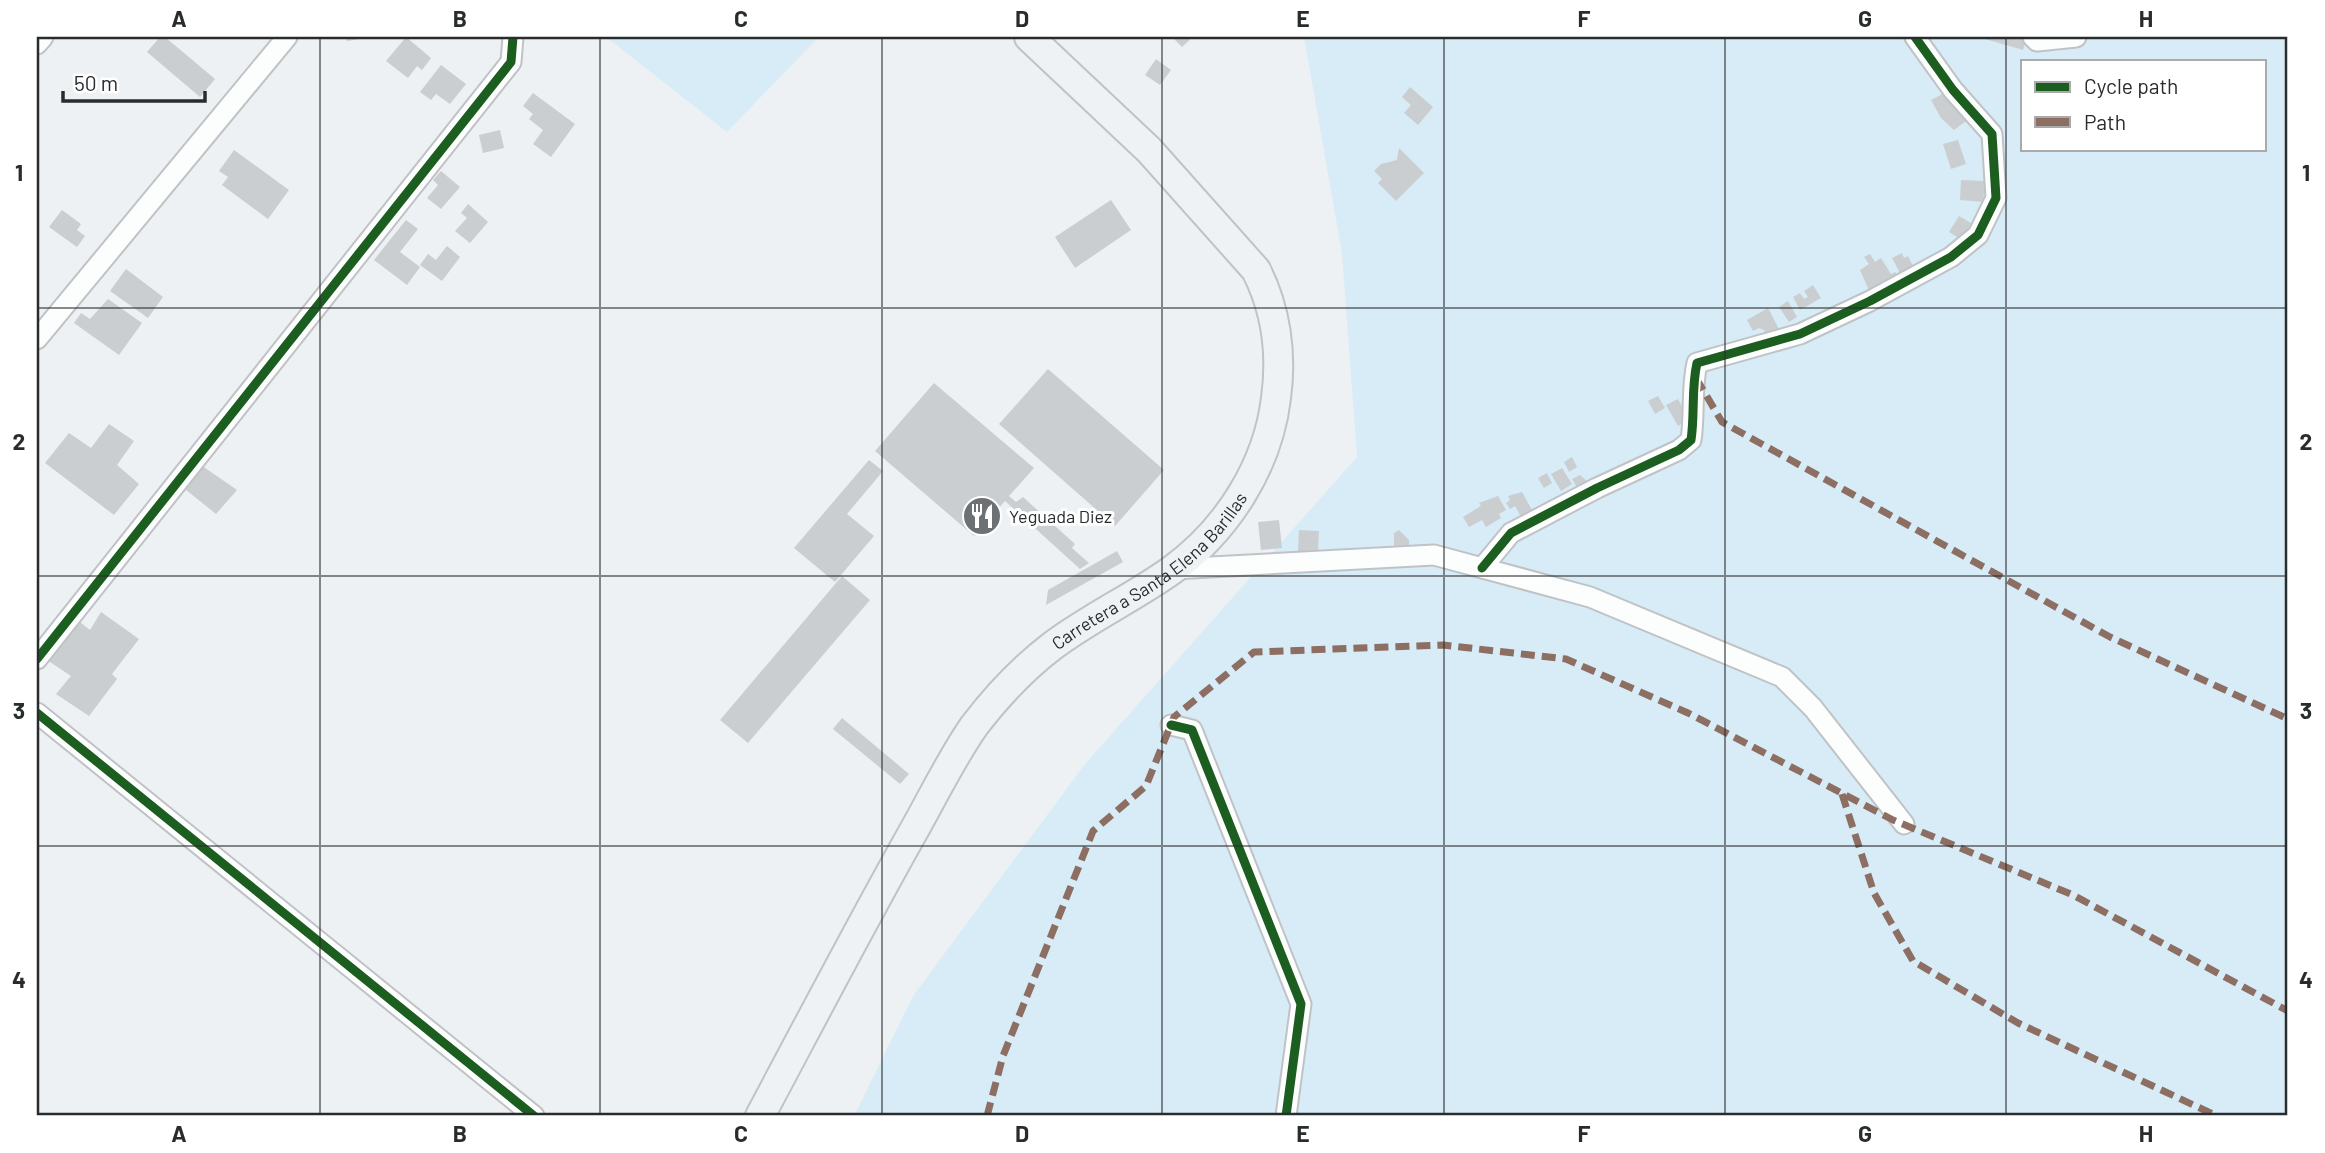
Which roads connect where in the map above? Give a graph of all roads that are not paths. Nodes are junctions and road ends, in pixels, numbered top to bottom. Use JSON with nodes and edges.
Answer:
{"nodes":[{"id":1,"x":43,"y":37,"type":"edge"},
{"id":2,"x":287,"y":37,"type":"edge"},
{"id":3,"x":513,"y":37,"type":"edge"},
{"id":4,"x":1030,"y":37,"type":"edge"},
{"id":5,"x":1915,"y":37,"type":"edge"},
{"id":6,"x":2033,"y":37,"type":"edge"},
{"id":7,"x":2076,"y":37,"type":"edge"},
{"id":8,"x":37,"y":44,"type":"edge"},
{"id":9,"x":37,"y":339,"type":"edge"},
{"id":10,"x":1482,"y":568,"type":"junction"},
{"id":11,"x":1173,"y":569,"type":"junction"},
{"id":12,"x":37,"y":659,"type":"edge"},
{"id":13,"x":37,"y":713,"type":"edge"},
{"id":14,"x":1171,"y":725,"type":"dead end"},
{"id":15,"x":1903,"y":824,"type":"dead end"},
{"id":16,"x":534,"y":1116,"type":"edge"},
{"id":17,"x":760,"y":1116,"type":"edge"},
{"id":18,"x":1286,"y":1116,"type":"edge"}],
"edges":[{"from":1,"to":8,"type":"street"},
{"from":2,"to":9,"type":"street"},
{"from":3,"to":12,"type":"street"},
{"from":4,"to":11,"type":"main road","name":"Carretera a Santa Elena Barillas"},
{"from":5,"to":10,"type":"street"},
{"from":6,"to":7,"type":"street"},
{"from":10,"to":11,"type":"street"},
{"from":10,"to":15,"type":"street"},
{"from":11,"to":17,"type":"main road","name":"Carretera a Santa Elena Barillas"},
{"from":13,"to":16,"type":"street"},
{"from":14,"to":18,"type":"street"}]}
